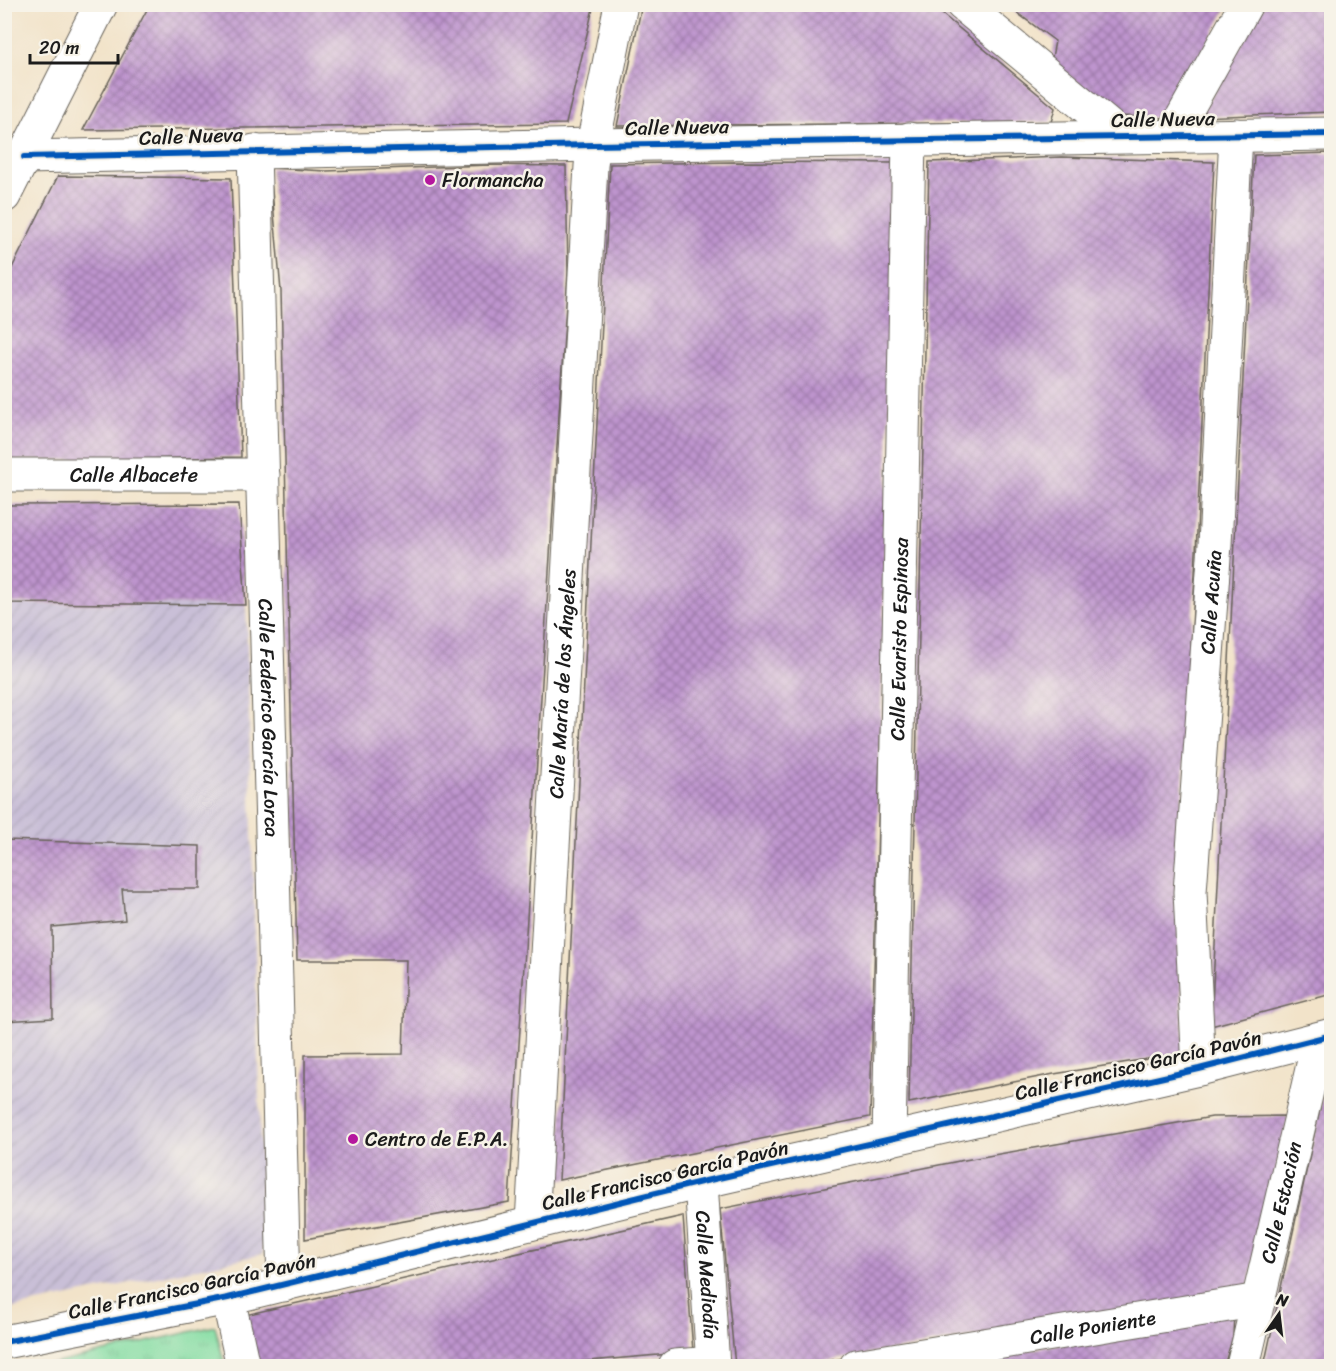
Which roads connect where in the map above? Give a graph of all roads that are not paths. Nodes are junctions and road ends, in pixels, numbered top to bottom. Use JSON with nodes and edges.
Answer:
{"nodes":[{"id":1,"x":101,"y":4,"type":"edge"},
{"id":2,"x":621,"y":4,"type":"edge"},
{"id":3,"x":962,"y":4,"type":"edge"},
{"id":4,"x":1246,"y":4,"type":"edge"},
{"id":5,"x":1332,"y":134,"type":"edge"},
{"id":6,"x":1236,"y":135,"type":"junction"},
{"id":7,"x":1121,"y":136,"type":"junction"},
{"id":8,"x":1172,"y":136,"type":"junction"},
{"id":9,"x":909,"y":139,"type":"junction"},
{"id":10,"x":592,"y":144,"type":"junction"},
{"id":11,"x":254,"y":151,"type":"junction"},
{"id":12,"x":24,"y":157,"type":"junction"},
{"id":13,"x":4,"y":195,"type":"edge"},
{"id":14,"x":4,"y":475,"type":"edge"},
{"id":15,"x":263,"y":475,"type":"junction"},
{"id":16,"x":1325,"y":1037,"type":"edge"},
{"id":17,"x":1199,"y":1069,"type":"junction"},
{"id":18,"x":889,"y":1140,"type":"junction"},
{"id":19,"x":701,"y":1182,"type":"junction"},
{"id":20,"x":532,"y":1223,"type":"junction"},
{"id":21,"x":284,"y":1285,"type":"junction"},
{"id":22,"x":228,"y":1298,"type":"junction"},
{"id":23,"x":1259,"y":1300,"type":"junction"},
{"id":24,"x":4,"y":1342,"type":"edge"},
{"id":25,"x":713,"y":1365,"type":"edge"},
{"id":26,"x":243,"y":1366,"type":"edge"},
{"id":27,"x":675,"y":1366,"type":"edge"},
{"id":28,"x":856,"y":1366,"type":"edge"},
{"id":29,"x":1243,"y":1366,"type":"edge"}],
"edges":[{"from":1,"to":12,"type":"street"},
{"from":2,"to":10,"type":"street","name":"Calle María de los Ángeles"},
{"from":3,"to":7,"type":"street"},
{"from":4,"to":8,"type":"street"},
{"from":5,"to":6,"type":"street","name":"Calle Nueva"},
{"from":6,"to":8,"type":"street","name":"Calle Nueva"},
{"from":6,"to":17,"type":"street","name":"Calle Acuña"},
{"from":7,"to":8,"type":"street","name":"Calle Nueva"},
{"from":7,"to":9,"type":"street","name":"Calle Nueva"},
{"from":9,"to":10,"type":"street","name":"Calle Nueva"},
{"from":9,"to":18,"type":"street","name":"Calle Evaristo Espinosa"},
{"from":10,"to":11,"type":"street","name":"Calle Nueva"},
{"from":10,"to":20,"type":"street","name":"Calle María de los Ángeles"},
{"from":11,"to":12,"type":"street","name":"Calle Nueva"},
{"from":11,"to":15,"type":"street","name":"Calle Federico García Lorca"},
{"from":12,"to":13,"type":"street"},
{"from":14,"to":15,"type":"street","name":"Calle Albacete"},
{"from":15,"to":21,"type":"street","name":"Calle Federico García Lorca"},
{"from":16,"to":17,"type":"street","name":"Calle Francisco García Pavón"},
{"from":16,"to":23,"type":"street","name":"Calle Estación"},
{"from":17,"to":18,"type":"street","name":"Calle Francisco García Pavón"},
{"from":18,"to":19,"type":"street","name":"Calle Francisco García Pavón"},
{"from":19,"to":20,"type":"street","name":"Calle Francisco García Pavón"},
{"from":19,"to":25,"type":"street","name":"Calle Mediodía"},
{"from":20,"to":21,"type":"street","name":"Calle Francisco García Pavón"},
{"from":21,"to":22,"type":"street","name":"Calle Francisco García Pavón"},
{"from":22,"to":24,"type":"street","name":"Calle Francisco García Pavón"},
{"from":22,"to":26,"type":"street"},
{"from":23,"to":28,"type":"street","name":"Calle Poniente"},
{"from":23,"to":29,"type":"street","name":"Calle Estación"},
{"from":25,"to":27,"type":"street"}]}
